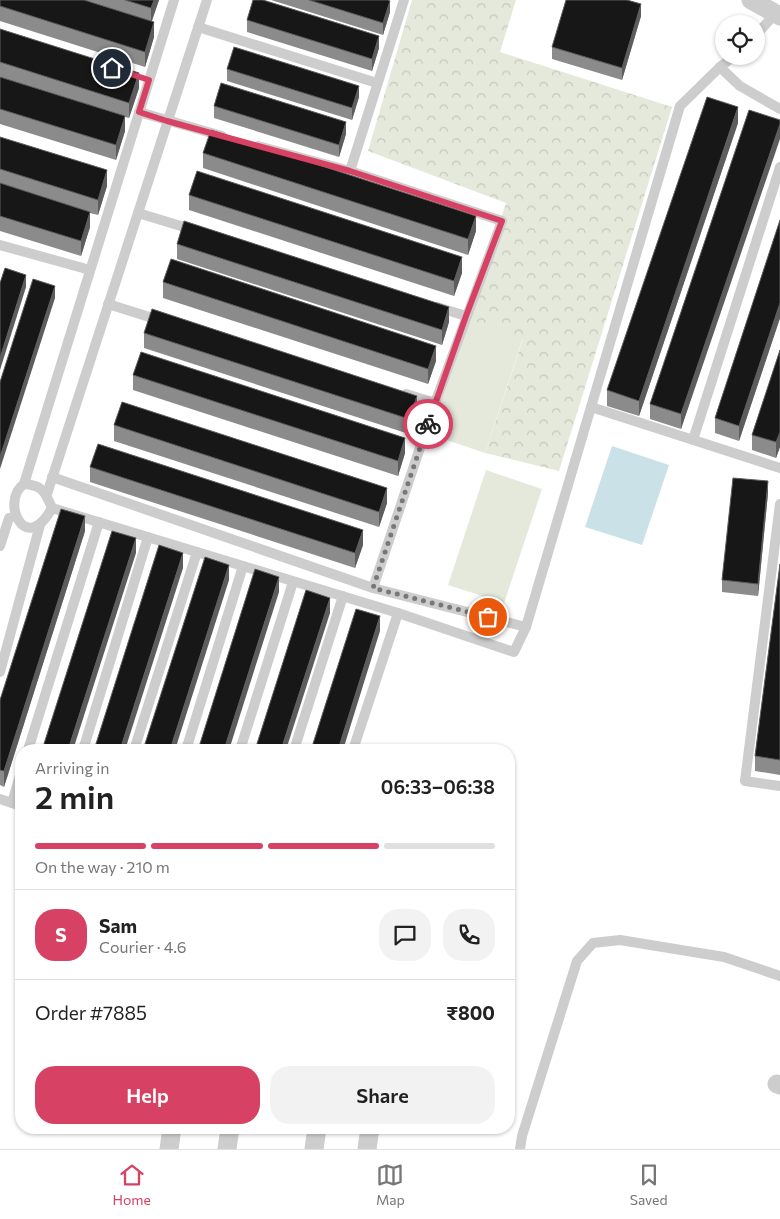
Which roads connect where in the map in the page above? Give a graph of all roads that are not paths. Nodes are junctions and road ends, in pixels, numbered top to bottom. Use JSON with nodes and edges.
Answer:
{"nodes":[{"id":1,"x":174,"y":0,"type":"edge"},
{"id":2,"x":207,"y":0,"type":"edge"},
{"id":3,"x":404,"y":0,"type":"edge"},
{"id":4,"x":751,"y":0,"type":"edge"},
{"id":5,"x":778,"y":15,"type":"edge"},
{"id":6,"x":198,"y":27,"type":"junction"},
{"id":7,"x":765,"y":27,"type":"edge"},
{"id":8,"x":723,"y":65,"type":"edge"},
{"id":9,"x":720,"y":67,"type":"junction"},
{"id":10,"x":378,"y":83,"type":"junction"},
{"id":11,"x":780,"y":109,"type":"edge"},
{"id":12,"x":139,"y":112,"type":"junction"},
{"id":13,"x":167,"y":121,"type":"junction"},
{"id":14,"x":780,"y":167,"type":"edge"},
{"id":15,"x":350,"y":171,"type":"junction"},
{"id":16,"x":138,"y":213,"type":"junction"},
{"id":17,"x":204,"y":233,"type":"edge"},
{"id":18,"x":0,"y":245,"type":"edge"},
{"id":19,"x":90,"y":270,"type":"junction"},
{"id":20,"x":108,"y":304,"type":"junction"},
{"id":21,"x":428,"y":304,"type":"edge"},
{"id":22,"x":466,"y":316,"type":"junction"},
{"id":23,"x":173,"y":324,"type":"edge"},
{"id":24,"x":398,"y":392,"type":"edge"},
{"id":25,"x":435,"y":403,"type":"junction"},
{"id":26,"x":591,"y":407,"type":"junction"},
{"id":27,"x":693,"y":440,"type":"junction"},
{"id":28,"x":780,"y":468,"type":"edge"},
{"id":29,"x":52,"y":477,"type":"junction"},
{"id":30,"x":24,"y":484,"type":"junction"},
{"id":31,"x":47,"y":494,"type":"junction"},
{"id":32,"x":780,"y":504,"type":"edge"},
{"id":33,"x":52,"y":508,"type":"junction"},
{"id":34,"x":9,"y":518,"type":"junction"},
{"id":35,"x":99,"y":522,"type":"junction"},
{"id":36,"x":40,"y":525,"type":"junction"},
{"id":37,"x":148,"y":537,"type":"junction"},
{"id":38,"x":0,"y":546,"type":"edge"},
{"id":39,"x":197,"y":552,"type":"junction"},
{"id":40,"x":244,"y":566,"type":"junction"},
{"id":41,"x":293,"y":582,"type":"junction"},
{"id":42,"x":373,"y":588,"type":"junction"},
{"id":43,"x":343,"y":596,"type":"junction"},
{"id":44,"x":398,"y":614,"type":"junction"},
{"id":45,"x":526,"y":627,"type":"junction"},
{"id":46,"x":0,"y":672,"type":"edge"},
{"id":47,"x":30,"y":744,"type":"edge"},
{"id":48,"x":85,"y":744,"type":"edge"},
{"id":49,"x":136,"y":744,"type":"edge"},
{"id":50,"x":188,"y":744,"type":"edge"},
{"id":51,"x":242,"y":744,"type":"edge"},
{"id":52,"x":296,"y":744,"type":"edge"},
{"id":53,"x":355,"y":744,"type":"edge"},
{"id":54,"x":780,"y":786,"type":"edge"},
{"id":55,"x":0,"y":799,"type":"edge"},
{"id":56,"x":15,"y":804,"type":"edge"},
{"id":57,"x":780,"y":976,"type":"edge"},
{"id":58,"x":171,"y":1134,"type":"edge"},
{"id":59,"x":229,"y":1134,"type":"edge"},
{"id":60,"x":316,"y":1134,"type":"edge"},
{"id":61,"x":369,"y":1134,"type":"edge"},
{"id":62,"x":169,"y":1149,"type":"edge"},
{"id":63,"x":227,"y":1149,"type":"edge"},
{"id":64,"x":314,"y":1149,"type":"edge"},
{"id":65,"x":367,"y":1149,"type":"edge"},
{"id":66,"x":520,"y":1149,"type":"edge"}],
"edges":[{"from":1,"to":12,"type":"lane"},
{"from":2,"to":6,"type":"lane"},
{"from":3,"to":10,"type":"lane"},
{"from":4,"to":5,"type":"street"},
{"from":5,"to":7,"type":"lane"},
{"from":6,"to":10,"type":"lane"},
{"from":6,"to":13,"type":"lane"},
{"from":8,"to":9,"type":"lane"},
{"from":9,"to":11,"type":"lane"},
{"from":9,"to":26,"type":"lane"},
{"from":10,"to":15,"type":"lane"},
{"from":12,"to":13,"type":"lane"},
{"from":12,"to":19,"type":"lane"},
{"from":13,"to":15,"type":"lane"},
{"from":13,"to":16,"type":"lane"},
{"from":14,"to":27,"type":"lane"},
{"from":15,"to":22,"type":"lane"},
{"from":16,"to":17,"type":"lane"},
{"from":16,"to":20,"type":"lane"},
{"from":18,"to":19,"type":"lane"},
{"from":19,"to":30,"type":"lane"},
{"from":20,"to":23,"type":"lane"},
{"from":20,"to":29,"type":"lane"},
{"from":21,"to":22,"type":"lane"},
{"from":22,"to":25,"type":"lane"},
{"from":24,"to":25,"type":"lane"},
{"from":25,"to":42,"type":"lane"},
{"from":26,"to":27,"type":"lane"},
{"from":26,"to":45,"type":"lane"},
{"from":27,"to":28,"type":"lane"},
{"from":29,"to":31,"type":"lane"},
{"from":29,"to":42,"type":"lane"},
{"from":30,"to":31,"type":"lane"},
{"from":30,"to":34,"type":"lane"},
{"from":31,"to":33,"type":"lane"},
{"from":32,"to":54,"type":"lane"},
{"from":33,"to":35,"type":"lane"},
{"from":33,"to":36,"type":"lane"},
{"from":34,"to":36,"type":"lane"},
{"from":34,"to":38,"type":"lane"},
{"from":35,"to":37,"type":"lane"},
{"from":35,"to":47,"type":"lane"},
{"from":36,"to":46,"type":"lane"},
{"from":37,"to":39,"type":"lane"},
{"from":37,"to":48,"type":"lane"},
{"from":39,"to":40,"type":"lane"},
{"from":39,"to":49,"type":"lane"},
{"from":40,"to":41,"type":"lane"},
{"from":40,"to":50,"type":"lane"},
{"from":41,"to":43,"type":"lane"},
{"from":41,"to":51,"type":"lane"},
{"from":42,"to":45,"type":"lane"},
{"from":43,"to":44,"type":"lane"},
{"from":43,"to":52,"type":"lane"},
{"from":44,"to":45,"type":"lane"},
{"from":44,"to":53,"type":"lane"},
{"from":55,"to":56,"type":"lane"},
{"from":57,"to":66,"type":"lane"},
{"from":58,"to":62,"type":"street"},
{"from":59,"to":63,"type":"street"},
{"from":60,"to":64,"type":"street"},
{"from":61,"to":65,"type":"street"}]}
